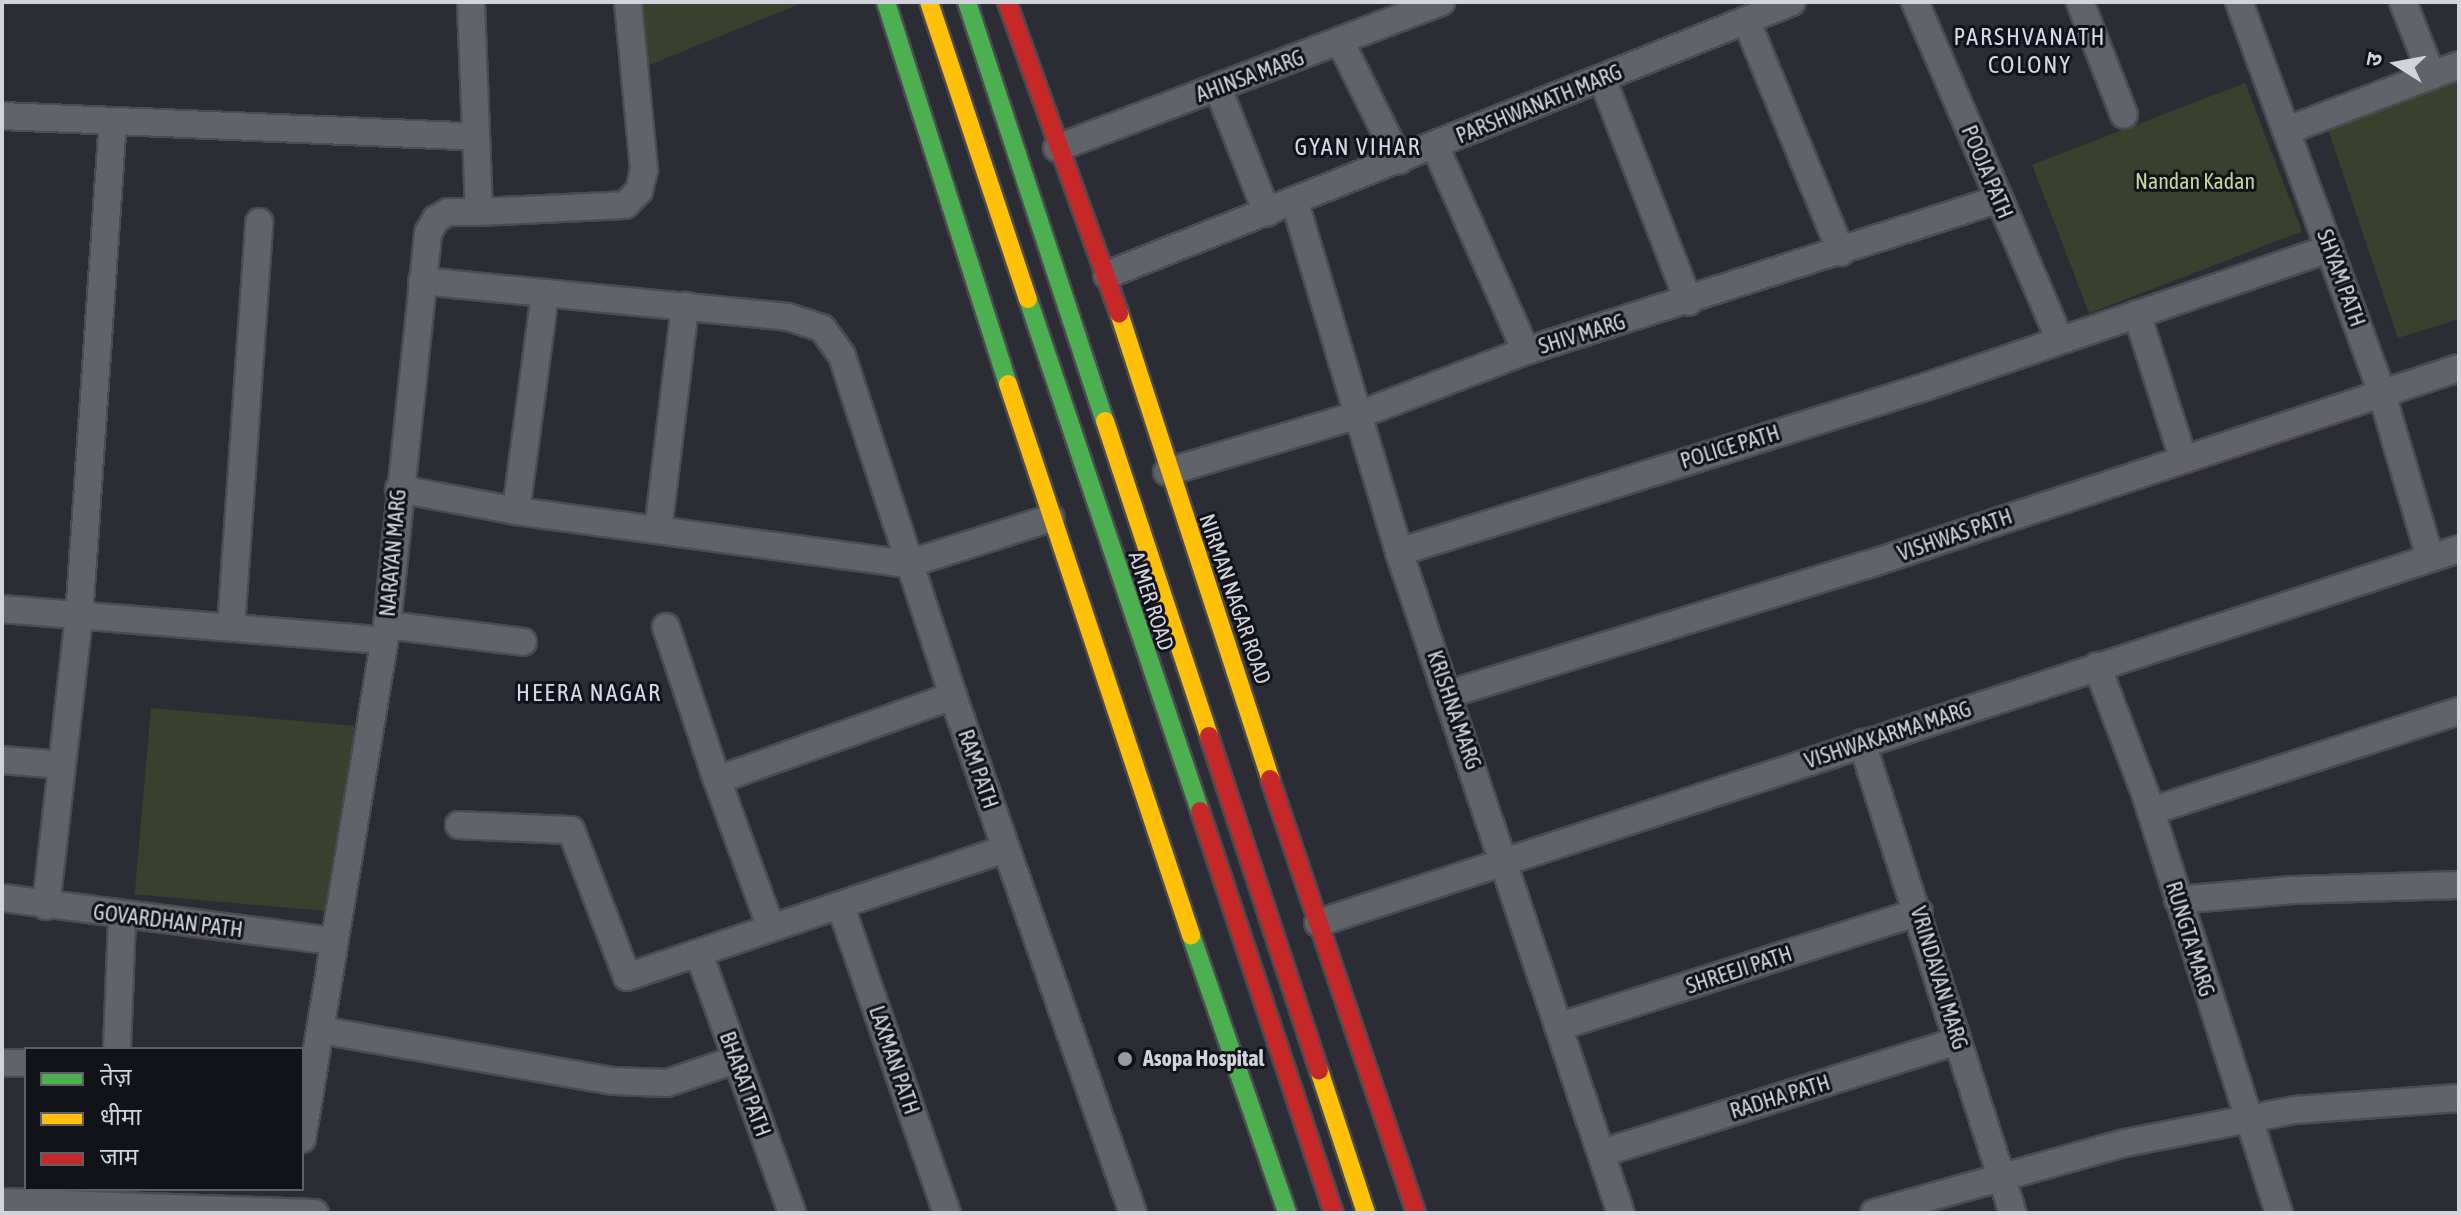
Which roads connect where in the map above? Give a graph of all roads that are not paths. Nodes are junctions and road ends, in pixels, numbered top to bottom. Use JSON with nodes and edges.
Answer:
{"nodes":[{"id":1,"x":471,"y":2,"type":"edge"},
{"id":2,"x":628,"y":2,"type":"edge"},
{"id":3,"x":886,"y":2,"type":"edge"},
{"id":4,"x":929,"y":2,"type":"edge"},
{"id":5,"x":967,"y":2,"type":"edge"},
{"id":6,"x":1007,"y":2,"type":"edge"},
{"id":7,"x":1441,"y":2,"type":"edge"},
{"id":8,"x":1792,"y":2,"type":"edge"},
{"id":9,"x":1915,"y":2,"type":"edge"},
{"id":10,"x":2080,"y":2,"type":"edge"},
{"id":11,"x":2239,"y":2,"type":"edge"},
{"id":12,"x":2403,"y":2,"type":"edge"},
{"id":13,"x":1746,"y":20,"type":"junction"},
{"id":14,"x":1341,"y":43,"type":"junction"},
{"id":15,"x":2459,"y":65,"type":"edge"},
{"id":16,"x":2432,"y":76,"type":"junction"},
{"id":17,"x":1602,"y":78,"type":"junction"},
{"id":18,"x":1218,"y":88,"type":"junction"},
{"id":19,"x":2124,"y":115,"type":"dead end"},
{"id":20,"x":2,"y":116,"type":"edge"},
{"id":21,"x":113,"y":124,"type":"junction"},
{"id":22,"x":2288,"y":130,"type":"junction"},
{"id":23,"x":475,"y":137,"type":"junction"},
{"id":24,"x":1435,"y":146,"type":"junction"},
{"id":25,"x":1057,"y":148,"type":"junction"},
{"id":26,"x":1399,"y":160,"type":"junction"},
{"id":27,"x":1999,"y":199,"type":"junction"},
{"id":28,"x":1295,"y":203,"type":"junction"},
{"id":29,"x":479,"y":212,"type":"junction"},
{"id":30,"x":1267,"y":213,"type":"junction"},
{"id":31,"x":259,"y":222,"type":"dead end"},
{"id":32,"x":2330,"y":248,"type":"junction"},
{"id":33,"x":1841,"y":252,"type":"junction"},
{"id":34,"x":1107,"y":275,"type":"junction"},
{"id":35,"x":422,"y":281,"type":"junction"},
{"id":36,"x":545,"y":293,"type":"junction"},
{"id":37,"x":1689,"y":302,"type":"junction"},
{"id":38,"x":685,"y":306,"type":"junction"},
{"id":39,"x":2137,"y":314,"type":"junction"},
{"id":40,"x":2060,"y":340,"type":"junction"},
{"id":41,"x":1526,"y":351,"type":"junction"},
{"id":42,"x":2459,"y":368,"type":"edge"},
{"id":43,"x":2381,"y":391,"type":"junction"},
{"id":44,"x":1361,"y":414,"type":"junction"},
{"id":45,"x":2183,"y":458,"type":"junction"},
{"id":46,"x":1167,"y":472,"type":"junction"},
{"id":47,"x":399,"y":489,"type":"junction"},
{"id":48,"x":516,"y":511,"type":"junction"},
{"id":49,"x":1051,"y":518,"type":"junction"},
{"id":50,"x":658,"y":530,"type":"junction"},
{"id":51,"x":2459,"y":549,"type":"edge"},
{"id":52,"x":1399,"y":552,"type":"junction"},
{"id":53,"x":2430,"y":558,"type":"junction"},
{"id":54,"x":908,"y":564,"type":"junction"},
{"id":55,"x":2,"y":609,"type":"edge"},
{"id":56,"x":79,"y":618,"type":"junction"},
{"id":57,"x":231,"y":627,"type":"junction"},
{"id":58,"x":666,"y":627,"type":"dead end"},
{"id":59,"x":384,"y":633,"type":"junction"},
{"id":60,"x":523,"y":642,"type":"dead end"},
{"id":61,"x":2097,"y":666,"type":"junction"},
{"id":62,"x":1449,"y":694,"type":"junction"},
{"id":63,"x":953,"y":696,"type":"junction"},
{"id":64,"x":2459,"y":711,"type":"edge"},
{"id":65,"x":1862,"y":743,"type":"junction"},
{"id":66,"x":2,"y":760,"type":"edge"},
{"id":67,"x":61,"y":765,"type":"junction"},
{"id":68,"x":717,"y":780,"type":"junction"},
{"id":69,"x":2151,"y":811,"type":"junction"},
{"id":70,"x":459,"y":825,"type":"dead end"},
{"id":71,"x":1006,"y":849,"type":"junction"},
{"id":72,"x":1506,"y":862,"type":"junction"},
{"id":73,"x":2459,"y":885,"type":"edge"},
{"id":74,"x":2,"y":898,"type":"edge"},
{"id":75,"x":2178,"y":900,"type":"junction"},
{"id":76,"x":46,"y":906,"type":"junction"},
{"id":77,"x":841,"y":907,"type":"junction"},
{"id":78,"x":1919,"y":912,"type":"junction"},
{"id":79,"x":122,"y":916,"type":"junction"},
{"id":80,"x":1318,"y":923,"type":"junction"},
{"id":81,"x":771,"y":928,"type":"junction"},
{"id":82,"x":334,"y":941,"type":"junction"},
{"id":83,"x":699,"y":954,"type":"junction"},
{"id":84,"x":1558,"y":1027,"type":"junction"},
{"id":85,"x":320,"y":1030,"type":"junction"},
{"id":86,"x":1958,"y":1041,"type":"junction"},
{"id":87,"x":117,"y":1047,"type":"edge"},
{"id":88,"x":735,"y":1060,"type":"junction"},
{"id":89,"x":2,"y":1063,"type":"edge"},
{"id":90,"x":24,"y":1063,"type":"edge"},
{"id":91,"x":308,"y":1066,"type":"edge"},
{"id":92,"x":2459,"y":1098,"type":"edge"},
{"id":93,"x":304,"y":1115,"type":"edge"},
{"id":94,"x":2247,"y":1120,"type":"junction"},
{"id":95,"x":1602,"y":1153,"type":"junction"},
{"id":96,"x":2002,"y":1177,"type":"junction"},
{"id":97,"x":2,"y":1202,"type":"edge"},
{"id":98,"x":298,"y":1206,"type":"edge"},
{"id":99,"x":789,"y":1212,"type":"edge"},
{"id":100,"x":1411,"y":1212,"type":"edge"},
{"id":101,"x":947,"y":1213,"type":"edge"},
{"id":102,"x":1133,"y":1213,"type":"edge"},
{"id":103,"x":1287,"y":1213,"type":"edge"},
{"id":104,"x":1334,"y":1213,"type":"edge"},
{"id":105,"x":1366,"y":1213,"type":"edge"},
{"id":106,"x":1621,"y":1213,"type":"edge"},
{"id":107,"x":1874,"y":1213,"type":"edge"},
{"id":108,"x":2013,"y":1213,"type":"edge"},
{"id":109,"x":2279,"y":1213,"type":"edge"}],
"edges":[{"from":1,"to":23,"type":"street"},
{"from":2,"to":29,"type":"street"},
{"from":3,"to":49,"type":"main road"},
{"from":4,"to":104,"type":"main road","name":"AJMER ROAD"},
{"from":5,"to":105,"type":"main road","name":"AJMER ROAD"},
{"from":6,"to":25,"type":"main road","name":"NIRMAN NAGAR ROAD"},
{"from":7,"to":14,"type":"street","name":"AHINSA MARG"},
{"from":8,"to":13,"type":"street","name":"PARSHWANATH MARG"},
{"from":9,"to":27,"type":"street","name":"POOJA PATH"},
{"from":10,"to":19,"type":"street"},
{"from":11,"to":22,"type":"street","name":"SHYAM PATH"},
{"from":12,"to":16,"type":"street"},
{"from":13,"to":17,"type":"street","name":"PARSHWANATH MARG"},
{"from":13,"to":33,"type":"street"},
{"from":14,"to":18,"type":"street","name":"AHINSA MARG"},
{"from":14,"to":26,"type":"street"},
{"from":15,"to":16,"type":"street"},
{"from":16,"to":22,"type":"street"},
{"from":17,"to":24,"type":"street","name":"PARSHWANATH MARG"},
{"from":17,"to":37,"type":"street"},
{"from":18,"to":25,"type":"street","name":"AHINSA MARG"},
{"from":18,"to":30,"type":"street"},
{"from":20,"to":21,"type":"street"},
{"from":21,"to":23,"type":"street"},
{"from":21,"to":56,"type":"street"},
{"from":22,"to":32,"type":"street","name":"SHYAM PATH"},
{"from":23,"to":29,"type":"street"},
{"from":24,"to":26,"type":"street","name":"PARSHWANATH MARG"},
{"from":24,"to":41,"type":"street"},
{"from":25,"to":34,"type":"main road","name":"NIRMAN NAGAR ROAD"},
{"from":26,"to":28,"type":"street","name":"PARSHWANATH MARG"},
{"from":27,"to":33,"type":"street","name":"SHIV MARG"},
{"from":27,"to":40,"type":"street","name":"POOJA PATH"},
{"from":28,"to":30,"type":"street","name":"PARSHWANATH MARG"},
{"from":28,"to":44,"type":"street","name":"KRISHNA MARG"},
{"from":29,"to":35,"type":"street","name":"NARAYAN MARG"},
{"from":30,"to":34,"type":"street","name":"PARSHWANATH MARG"},
{"from":31,"to":57,"type":"street"},
{"from":32,"to":39,"type":"street","name":"POLICE PATH"},
{"from":32,"to":43,"type":"street","name":"SHYAM PATH"},
{"from":33,"to":37,"type":"street","name":"SHIV MARG"},
{"from":34,"to":46,"type":"main road","name":"NIRMAN NAGAR ROAD"},
{"from":35,"to":36,"type":"street"},
{"from":35,"to":47,"type":"street","name":"NARAYAN MARG"},
{"from":36,"to":38,"type":"street"},
{"from":36,"to":48,"type":"street"},
{"from":37,"to":41,"type":"street","name":"SHIV MARG"},
{"from":38,"to":50,"type":"street"},
{"from":38,"to":54,"type":"street","name":"RAM PATH"},
{"from":39,"to":40,"type":"street","name":"POLICE PATH"},
{"from":39,"to":45,"type":"street"},
{"from":40,"to":52,"type":"street","name":"POLICE PATH"},
{"from":41,"to":44,"type":"street","name":"SHIV MARG"},
{"from":42,"to":43,"type":"street","name":"VISHWAS PATH"},
{"from":43,"to":45,"type":"street","name":"VISHWAS PATH"},
{"from":43,"to":53,"type":"street","name":"SHYAM PATH"},
{"from":44,"to":46,"type":"street","name":"SHIV MARG"},
{"from":44,"to":52,"type":"street","name":"KRISHNA MARG"},
{"from":45,"to":62,"type":"street","name":"VISHWAS PATH"},
{"from":46,"to":80,"type":"main road","name":"NIRMAN NAGAR ROAD"},
{"from":47,"to":48,"type":"street"},
{"from":47,"to":59,"type":"street","name":"NARAYAN MARG"},
{"from":48,"to":50,"type":"street"},
{"from":49,"to":54,"type":"street"},
{"from":49,"to":103,"type":"main road"},
{"from":50,"to":54,"type":"street"},
{"from":51,"to":53,"type":"street","name":"VISHWAKARMA MARG"},
{"from":52,"to":62,"type":"street","name":"KRISHNA MARG"},
{"from":53,"to":61,"type":"street","name":"VISHWAKARMA MARG"},
{"from":54,"to":63,"type":"street","name":"RAM PATH"},
{"from":55,"to":56,"type":"street"},
{"from":56,"to":57,"type":"street"},
{"from":56,"to":67,"type":"street"},
{"from":57,"to":59,"type":"street"},
{"from":58,"to":68,"type":"street"},
{"from":59,"to":60,"type":"street"},
{"from":59,"to":82,"type":"street","name":"NARAYAN MARG"},
{"from":61,"to":65,"type":"street","name":"VISHWAKARMA MARG"},
{"from":61,"to":69,"type":"street","name":"RUNGTA MARG"},
{"from":62,"to":72,"type":"street","name":"KRISHNA MARG"},
{"from":63,"to":68,"type":"street"},
{"from":63,"to":71,"type":"street","name":"RAM PATH"},
{"from":64,"to":69,"type":"street"},
{"from":65,"to":72,"type":"street","name":"VISHWAKARMA MARG"},
{"from":65,"to":78,"type":"street","name":"VRINDAVAN MARG"},
{"from":66,"to":67,"type":"street"},
{"from":67,"to":76,"type":"street"},
{"from":68,"to":81,"type":"street"},
{"from":69,"to":75,"type":"street","name":"RUNGTA MARG"},
{"from":70,"to":83,"type":"street"},
{"from":71,"to":77,"type":"street"},
{"from":71,"to":102,"type":"street","name":"RAM PATH"},
{"from":72,"to":80,"type":"street","name":"VISHWAKARMA MARG"},
{"from":72,"to":84,"type":"street","name":"KRISHNA MARG"},
{"from":73,"to":75,"type":"street"},
{"from":74,"to":76,"type":"street","name":"GOVARDHAN PATH"},
{"from":75,"to":94,"type":"street","name":"RUNGTA MARG"},
{"from":76,"to":79,"type":"street","name":"GOVARDHAN PATH"},
{"from":77,"to":81,"type":"street"},
{"from":77,"to":101,"type":"street","name":"LAXMAN PATH"},
{"from":78,"to":84,"type":"street","name":"SHREEJI PATH"},
{"from":78,"to":86,"type":"street","name":"VRINDAVAN MARG"},
{"from":79,"to":82,"type":"street","name":"GOVARDHAN PATH"},
{"from":79,"to":87,"type":"street"},
{"from":80,"to":100,"type":"main road","name":"NIRMAN NAGAR ROAD"},
{"from":81,"to":83,"type":"street"},
{"from":82,"to":85,"type":"street","name":"NARAYAN MARG"},
{"from":83,"to":88,"type":"street","name":"BHARAT PATH"},
{"from":84,"to":95,"type":"street","name":"KRISHNA MARG"},
{"from":85,"to":88,"type":"street"},
{"from":85,"to":91,"type":"street","name":"NARAYAN MARG"},
{"from":86,"to":95,"type":"street","name":"RADHA PATH"},
{"from":86,"to":96,"type":"street","name":"VRINDAVAN MARG"},
{"from":88,"to":99,"type":"street","name":"BHARAT PATH"},
{"from":89,"to":90,"type":"street"},
{"from":91,"to":93,"type":"street","name":"NARAYAN MARG"},
{"from":92,"to":94,"type":"street"},
{"from":94,"to":96,"type":"street"},
{"from":94,"to":109,"type":"street","name":"RUNGTA MARG"},
{"from":95,"to":106,"type":"street","name":"KRISHNA MARG"},
{"from":96,"to":107,"type":"street"},
{"from":96,"to":108,"type":"street","name":"VRINDAVAN MARG"},
{"from":97,"to":98,"type":"street"}]}
